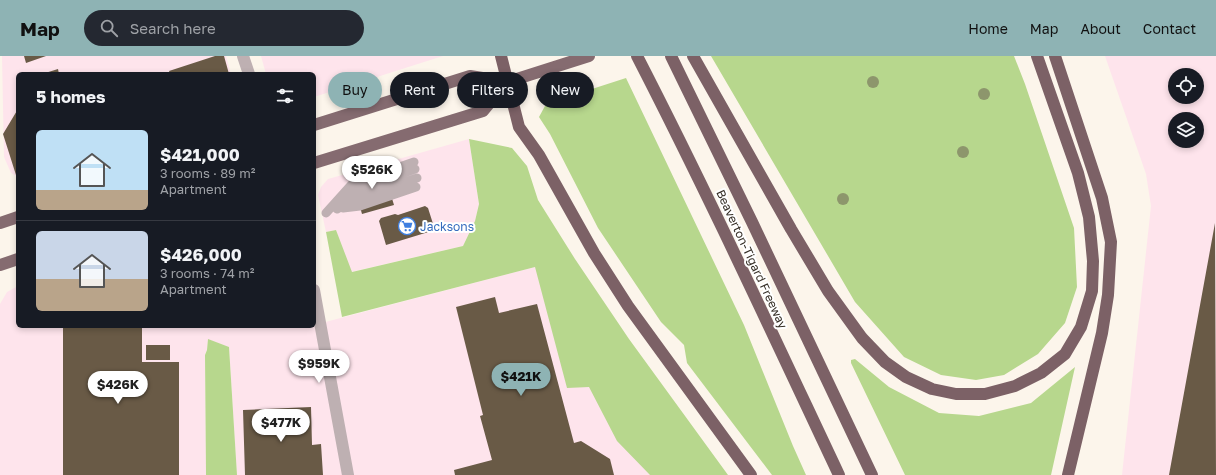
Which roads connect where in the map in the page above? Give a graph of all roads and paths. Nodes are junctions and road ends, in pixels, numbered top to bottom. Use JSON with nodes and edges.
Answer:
{"nodes":[{"id":1,"x":243,"y":56,"type":"edge"},
{"id":2,"x":501,"y":56,"type":"edge"},
{"id":3,"x":589,"y":56,"type":"edge"},
{"id":4,"x":637,"y":56,"type":"edge"},
{"id":5,"x":671,"y":56,"type":"edge"},
{"id":6,"x":693,"y":56,"type":"edge"},
{"id":7,"x":1037,"y":56,"type":"edge"},
{"id":8,"x":1055,"y":56,"type":"edge"},
{"id":9,"x":248,"y":72,"type":"edge"},
{"id":10,"x":505,"y":72,"type":"edge"},
{"id":11,"x":528,"y":75,"type":"edge"},
{"id":12,"x":457,"y":80,"type":"edge"},
{"id":13,"x":485,"y":108,"type":"edge"},
{"id":14,"x":514,"y":108,"type":"edge"},
{"id":15,"x":316,"y":124,"type":"edge"},
{"id":16,"x":316,"y":162,"type":"edge"},
{"id":17,"x":415,"y":174,"type":"junction"},
{"id":18,"x":326,"y":213,"type":"dead end"},
{"id":19,"x":16,"y":218,"type":"edge"},
{"id":20,"x":0,"y":223,"type":"edge"},
{"id":21,"x":16,"y":260,"type":"edge"},
{"id":22,"x":0,"y":265,"type":"edge"},
{"id":23,"x":316,"y":301,"type":"edge"},
{"id":24,"x":348,"y":475,"type":"edge"},
{"id":25,"x":751,"y":475,"type":"edge"},
{"id":26,"x":839,"y":475,"type":"edge"},
{"id":27,"x":872,"y":475,"type":"edge"},
{"id":28,"x":1068,"y":475,"type":"edge"}],
"edges":[{"from":1,"to":9,"type":"street"},
{"from":2,"to":10,"type":"highway"},
{"from":3,"to":11,"type":"highway"},
{"from":4,"to":26,"type":"highway","name":"Beaverton-Tigard Freeway"},
{"from":5,"to":27,"type":"highway","name":"Beaverton-Tigard Freeway"},
{"from":6,"to":7,"type":"highway"},
{"from":8,"to":28,"type":"highway"},
{"from":12,"to":15,"type":"highway"},
{"from":13,"to":16,"type":"highway"},
{"from":14,"to":25,"type":"highway"},
{"from":17,"to":17,"type":"lane"},
{"from":17,"to":18,"type":"lane"},
{"from":19,"to":20,"type":"highway"},
{"from":21,"to":22,"type":"highway"},
{"from":23,"to":24,"type":"street"}]}
